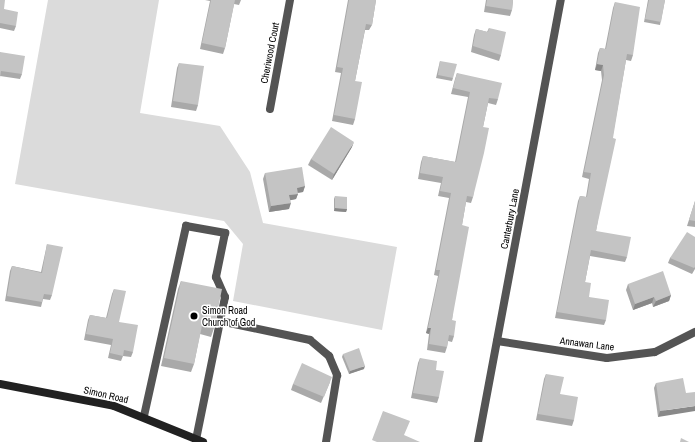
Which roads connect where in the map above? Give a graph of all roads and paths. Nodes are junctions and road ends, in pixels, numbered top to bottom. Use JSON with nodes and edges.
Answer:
{"nodes":[{"id":1,"x":290,"y":0,"type":"edge"},
{"id":2,"x":561,"y":0,"type":"edge"},
{"id":3,"x":270,"y":109,"type":"dead end"},
{"id":4,"x":220,"y":321,"type":"junction"},
{"id":5,"x":695,"y":332,"type":"edge"},
{"id":6,"x":497,"y":341,"type":"junction"},
{"id":7,"x":0,"y":384,"type":"edge"},
{"id":8,"x":144,"y":416,"type":"junction"},
{"id":9,"x":199,"y":440,"type":"edge"},
{"id":10,"x":326,"y":442,"type":"edge"},
{"id":11,"x":478,"y":442,"type":"edge"}],
"edges":[{"from":1,"to":3,"type":"street","name":"Cheriwood Court"},
{"from":2,"to":6,"type":"street","name":"Canterbury Lane"},
{"from":4,"to":8,"type":"street"},
{"from":4,"to":9,"type":"street"},
{"from":4,"to":10,"type":"street"},
{"from":5,"to":6,"type":"street","name":"Annawan Lane"},
{"from":6,"to":11,"type":"street","name":"Canterbury Lane"},
{"from":7,"to":8,"type":"street","name":"Simon Road"},
{"from":8,"to":9,"type":"street","name":"Simon Road"}]}
